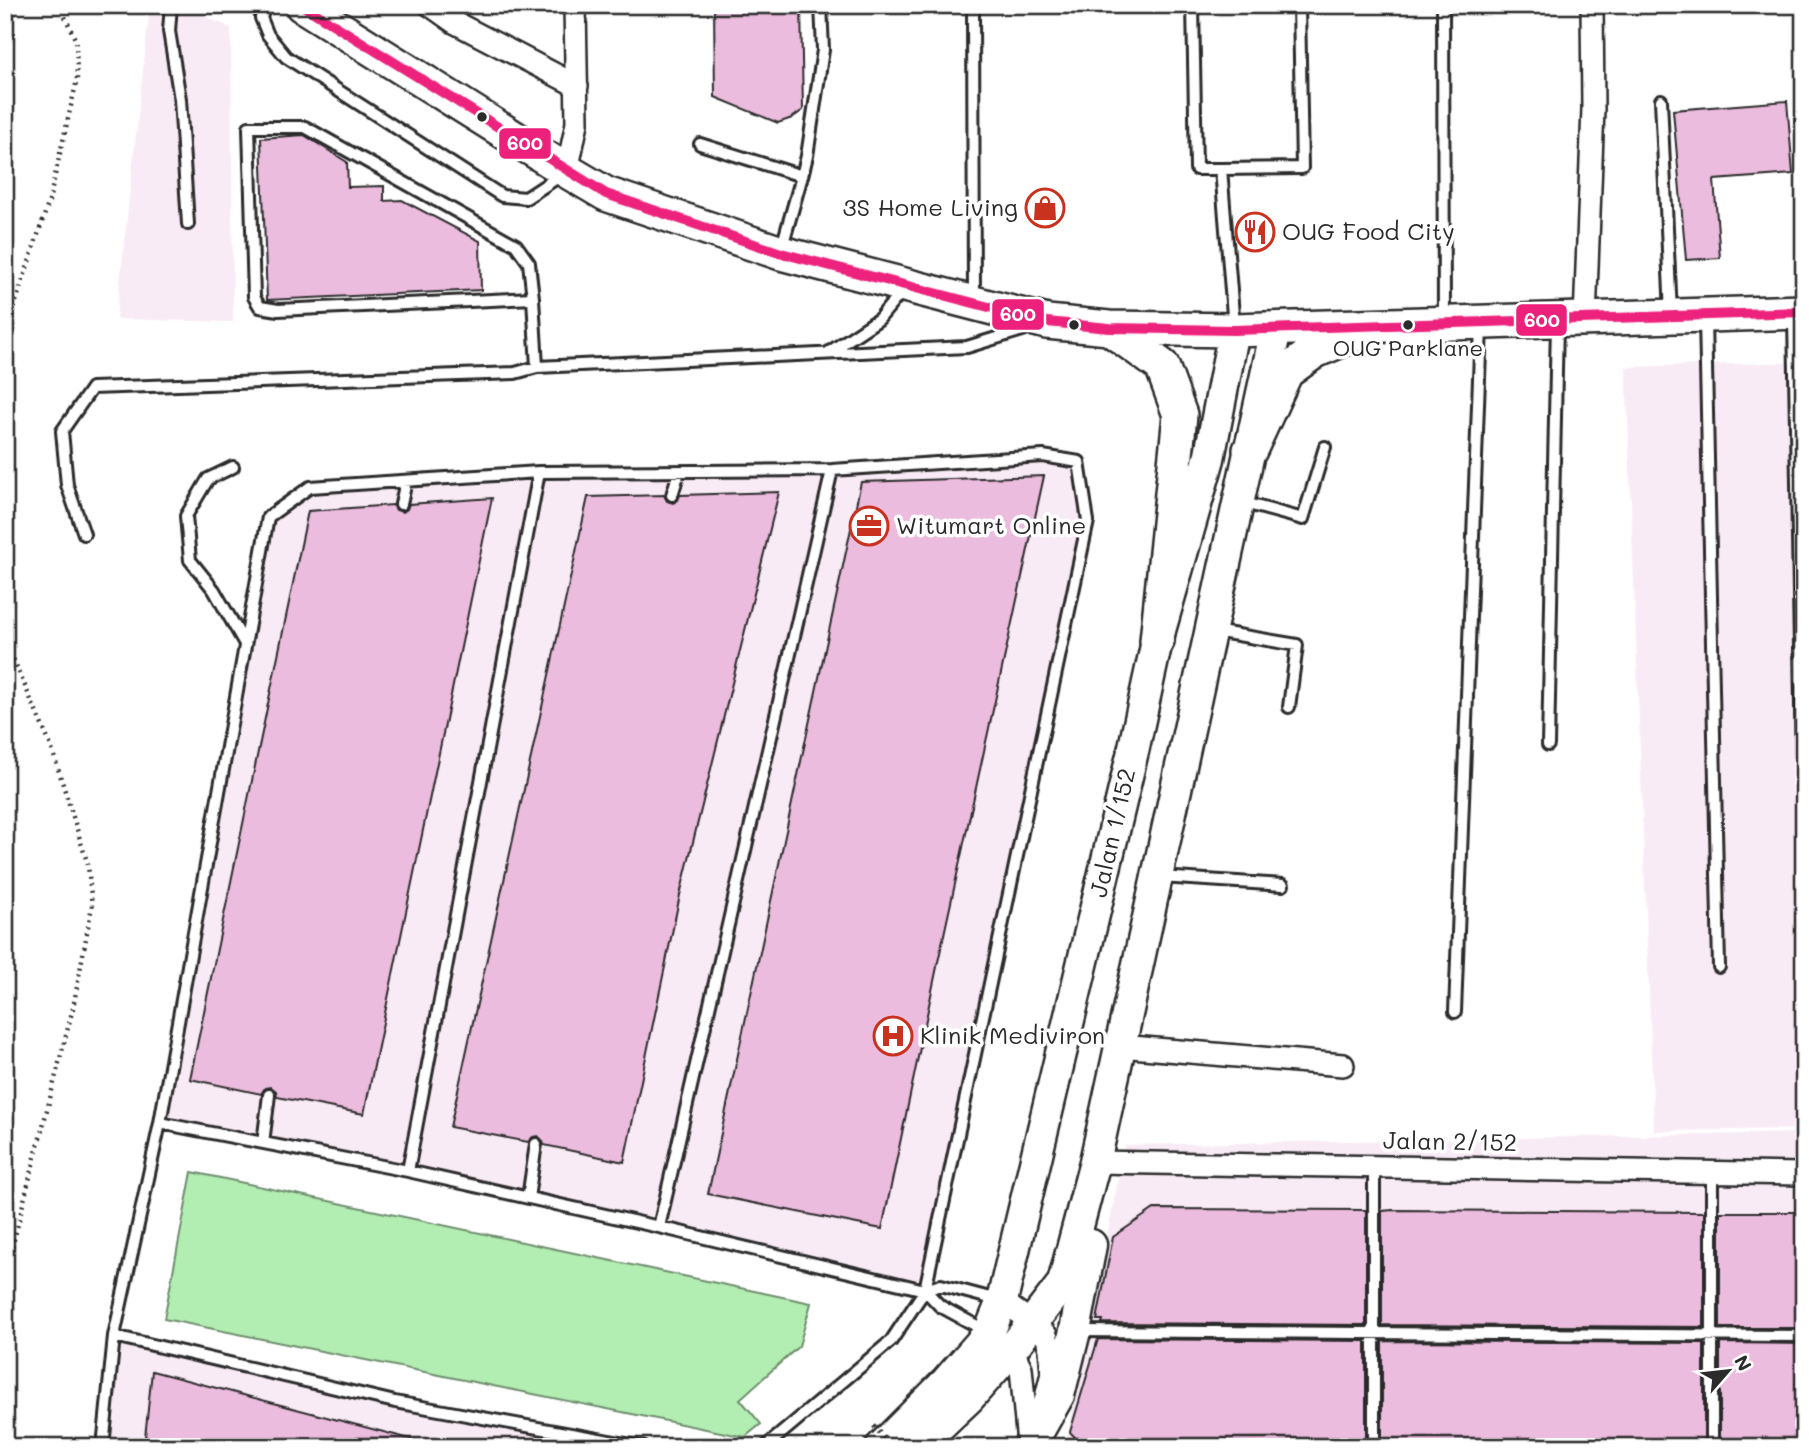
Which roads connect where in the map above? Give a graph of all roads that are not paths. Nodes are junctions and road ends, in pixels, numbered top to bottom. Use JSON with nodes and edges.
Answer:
{"nodes":[{"id":1,"x":171,"y":5,"type":"edge"},
{"id":2,"x":265,"y":5,"type":"edge"},
{"id":3,"x":302,"y":5,"type":"edge"},
{"id":4,"x":430,"y":5,"type":"edge"},
{"id":5,"x":575,"y":5,"type":"edge"},
{"id":6,"x":821,"y":5,"type":"edge"},
{"id":7,"x":973,"y":5,"type":"edge"},
{"id":8,"x":1193,"y":5,"type":"edge"},
{"id":9,"x":1299,"y":5,"type":"edge"},
{"id":10,"x":1443,"y":5,"type":"edge"},
{"id":11,"x":1592,"y":5,"type":"edge"},
{"id":12,"x":458,"y":13,"type":"edge"},
{"id":13,"x":577,"y":86,"type":"junction"},
{"id":14,"x":1661,"y":100,"type":"dead end"},
{"id":15,"x":700,"y":144,"type":"dead end"},
{"id":16,"x":1221,"y":169,"type":"junction"},
{"id":17,"x":567,"y":171,"type":"junction"},
{"id":18,"x":802,"y":176,"type":"junction"},
{"id":19,"x":188,"y":224,"type":"dead end"},
{"id":20,"x":781,"y":253,"type":"junction"},
{"id":21,"x":907,"y":285,"type":"junction"},
{"id":22,"x":533,"y":298,"type":"junction"},
{"id":23,"x":974,"y":302,"type":"junction"},
{"id":24,"x":1799,"y":312,"type":"edge"},
{"id":25,"x":1705,"y":315,"type":"junction"},
{"id":26,"x":1671,"y":317,"type":"junction"},
{"id":27,"x":1571,"y":320,"type":"junction"},
{"id":28,"x":1047,"y":322,"type":"junction"},
{"id":29,"x":1481,"y":323,"type":"junction"},
{"id":30,"x":1444,"y":324,"type":"junction"},
{"id":31,"x":1376,"y":326,"type":"junction"},
{"id":32,"x":1109,"y":328,"type":"junction"},
{"id":33,"x":1276,"y":329,"type":"junction"},
{"id":34,"x":1234,"y":330,"type":"junction"},
{"id":35,"x":825,"y":354,"type":"junction"},
{"id":36,"x":537,"y":367,"type":"junction"},
{"id":37,"x":1325,"y":447,"type":"dead end"},
{"id":38,"x":1250,"y":450,"type":"junction"},
{"id":39,"x":233,"y":467,"type":"dead end"},
{"id":40,"x":832,"y":470,"type":"junction"},
{"id":41,"x":539,"y":472,"type":"junction"},
{"id":42,"x":678,"y":472,"type":"junction"},
{"id":43,"x":406,"y":481,"type":"junction"},
{"id":44,"x":673,"y":495,"type":"dead end"},
{"id":45,"x":1239,"y":501,"type":"junction"},
{"id":46,"x":401,"y":505,"type":"dead end"},
{"id":47,"x":84,"y":534,"type":"dead end"},
{"id":48,"x":1210,"y":630,"type":"junction"},
{"id":49,"x":1157,"y":641,"type":"junction"},
{"id":50,"x":245,"y":644,"type":"junction"},
{"id":51,"x":1289,"y":708,"type":"dead end"},
{"id":52,"x":1548,"y":745,"type":"dead end"},
{"id":53,"x":1803,"y":812,"type":"edge"},
{"id":54,"x":1157,"y":877,"type":"junction"},
{"id":55,"x":1283,"y":885,"type":"dead end"},
{"id":56,"x":1719,"y":967,"type":"dead end"},
{"id":57,"x":1455,"y":1012,"type":"dead end"},
{"id":58,"x":1120,"y":1046,"type":"junction"},
{"id":59,"x":1343,"y":1065,"type":"dead end"},
{"id":60,"x":269,"y":1095,"type":"dead end"},
{"id":61,"x":160,"y":1123,"type":"junction"},
{"id":62,"x":263,"y":1143,"type":"junction"},
{"id":63,"x":536,"y":1144,"type":"dead end"},
{"id":64,"x":1095,"y":1162,"type":"junction"},
{"id":65,"x":1374,"y":1167,"type":"junction"},
{"id":66,"x":408,"y":1171,"type":"junction"},
{"id":67,"x":1712,"y":1172,"type":"junction"},
{"id":68,"x":1804,"y":1174,"type":"edge"},
{"id":69,"x":528,"y":1198,"type":"junction"},
{"id":70,"x":659,"y":1227,"type":"junction"},
{"id":71,"x":925,"y":1290,"type":"junction"},
{"id":72,"x":1002,"y":1301,"type":"junction"},
{"id":73,"x":1033,"y":1323,"type":"junction"},
{"id":74,"x":1075,"y":1331,"type":"junction"},
{"id":75,"x":1374,"y":1333,"type":"junction"},
{"id":76,"x":114,"y":1336,"type":"junction"},
{"id":77,"x":1712,"y":1336,"type":"junction"},
{"id":78,"x":1804,"y":1336,"type":"edge"},
{"id":79,"x":1001,"y":1341,"type":"junction"},
{"id":80,"x":878,"y":1436,"type":"edge"},
{"id":81,"x":1032,"y":1442,"type":"edge"},
{"id":82,"x":103,"y":1447,"type":"edge"},
{"id":83,"x":643,"y":1447,"type":"edge"},
{"id":84,"x":765,"y":1447,"type":"edge"},
{"id":85,"x":917,"y":1447,"type":"edge"},
{"id":86,"x":1374,"y":1447,"type":"edge"},
{"id":87,"x":1712,"y":1447,"type":"edge"}],
"edges":[{"from":1,"to":19,"type":"lane"},
{"from":2,"to":17,"type":"lane"},
{"from":3,"to":17,"type":"main road"},
{"from":4,"to":12,"type":"street"},
{"from":5,"to":13,"type":"street"},
{"from":6,"to":18,"type":"lane"},
{"from":7,"to":23,"type":"lane"},
{"from":8,"to":16,"type":"lane"},
{"from":9,"to":16,"type":"lane"},
{"from":10,"to":30,"type":"lane"},
{"from":11,"to":27,"type":"street"},
{"from":12,"to":13,"type":"street"},
{"from":13,"to":17,"type":"street"},
{"from":14,"to":26,"type":"lane"},
{"from":15,"to":18,"type":"lane"},
{"from":16,"to":34,"type":"lane"},
{"from":17,"to":20,"type":"main road"},
{"from":18,"to":20,"type":"lane"},
{"from":20,"to":21,"type":"main road"},
{"from":21,"to":23,"type":"main road"},
{"from":21,"to":35,"type":"lane"},
{"from":22,"to":22,"type":"lane"},
{"from":22,"to":36,"type":"lane"},
{"from":23,"to":28,"type":"main road"},
{"from":24,"to":25,"type":"main road"},
{"from":24,"to":53,"type":"lane"},
{"from":25,"to":26,"type":"main road"},
{"from":25,"to":56,"type":"lane"},
{"from":26,"to":27,"type":"main road"},
{"from":27,"to":29,"type":"main road"},
{"from":27,"to":52,"type":"lane"},
{"from":28,"to":32,"type":"main road"},
{"from":28,"to":35,"type":"lane"},
{"from":29,"to":30,"type":"main road"},
{"from":29,"to":57,"type":"lane"},
{"from":30,"to":31,"type":"main road"},
{"from":31,"to":33,"type":"main road"},
{"from":31,"to":38,"type":"main road"},
{"from":32,"to":34,"type":"main road"},
{"from":32,"to":49,"type":"main road"},
{"from":33,"to":34,"type":"main road"},
{"from":33,"to":38,"type":"street"},
{"from":34,"to":49,"type":"street","name":"Jalan 1/152"},
{"from":35,"to":36,"type":"lane"},
{"from":36,"to":47,"type":"lane"},
{"from":37,"to":45,"type":"lane"},
{"from":38,"to":45,"type":"street"},
{"from":39,"to":50,"type":"lane"},
{"from":40,"to":42,"type":"lane"},
{"from":40,"to":70,"type":"lane"},
{"from":40,"to":71,"type":"lane"},
{"from":41,"to":42,"type":"lane"},
{"from":41,"to":43,"type":"lane"},
{"from":41,"to":66,"type":"lane"},
{"from":42,"to":44,"type":"lane"},
{"from":43,"to":46,"type":"lane"},
{"from":43,"to":50,"type":"lane"},
{"from":45,"to":48,"type":"street"},
{"from":48,"to":51,"type":"lane"},
{"from":48,"to":54,"type":"street"},
{"from":49,"to":72,"type":"street","name":"Jalan 1/152"},
{"from":50,"to":61,"type":"lane"},
{"from":54,"to":55,"type":"lane"},
{"from":54,"to":58,"type":"street"},
{"from":58,"to":59,"type":"street"},
{"from":58,"to":64,"type":"street"},
{"from":60,"to":62,"type":"lane"},
{"from":61,"to":62,"type":"lane"},
{"from":61,"to":76,"type":"lane"},
{"from":62,"to":66,"type":"lane"},
{"from":63,"to":69,"type":"lane"},
{"from":64,"to":65,"type":"street","name":"Jalan 2/152"},
{"from":64,"to":73,"type":"street"},
{"from":64,"to":74,"type":"street"},
{"from":65,"to":67,"type":"street","name":"Jalan 2/152"},
{"from":65,"to":75,"type":"lane"},
{"from":66,"to":69,"type":"lane"},
{"from":67,"to":68,"type":"street","name":"Jalan 2/152"},
{"from":67,"to":77,"type":"lane"},
{"from":69,"to":70,"type":"lane"},
{"from":70,"to":71,"type":"lane"},
{"from":71,"to":72,"type":"lane"},
{"from":71,"to":79,"type":"lane"},
{"from":71,"to":84,"type":"lane"},
{"from":72,"to":73,"type":"street"},
{"from":72,"to":79,"type":"street","name":"Jalan 1/152"},
{"from":73,"to":79,"type":"street"},
{"from":73,"to":81,"type":"street"},
{"from":74,"to":75,"type":"lane"},
{"from":74,"to":81,"type":"street"},
{"from":75,"to":77,"type":"lane"},
{"from":75,"to":86,"type":"lane"},
{"from":76,"to":82,"type":"lane"},
{"from":76,"to":83,"type":"lane"},
{"from":77,"to":78,"type":"lane"},
{"from":77,"to":87,"type":"lane"},
{"from":79,"to":80,"type":"street"},
{"from":79,"to":81,"type":"street"},
{"from":79,"to":85,"type":"street"}]}
